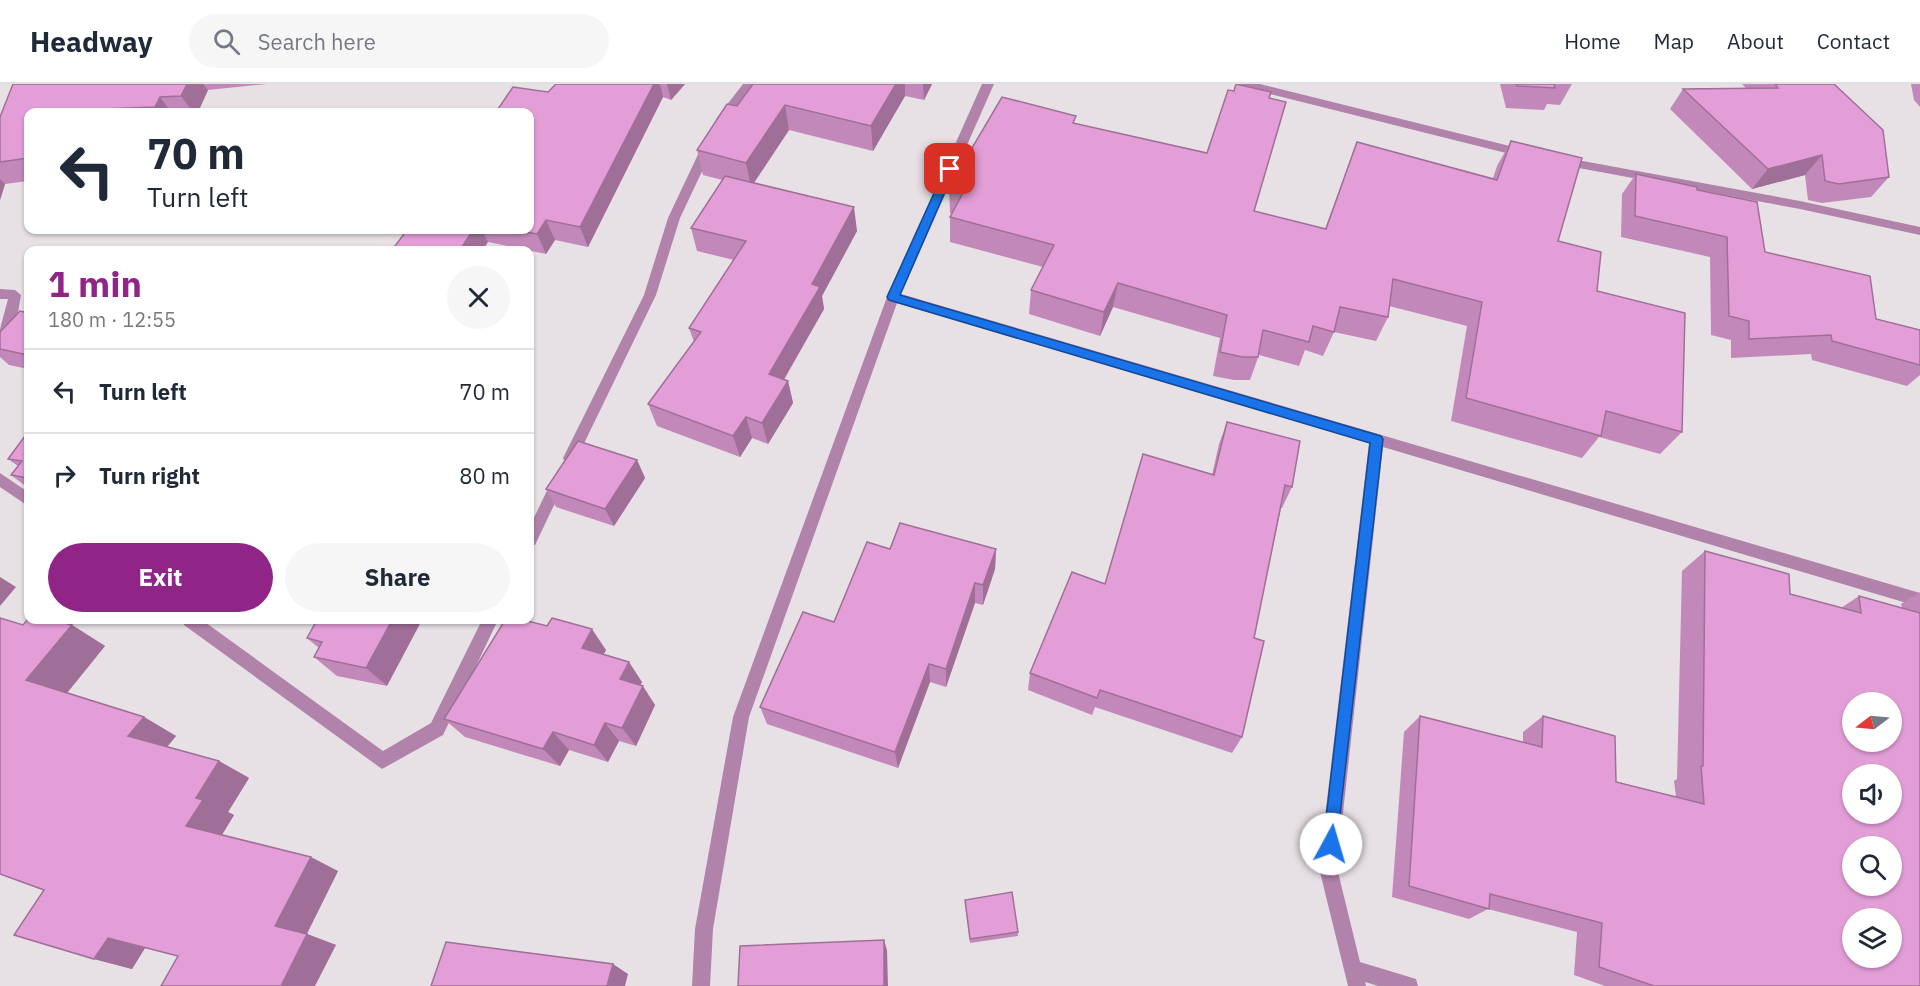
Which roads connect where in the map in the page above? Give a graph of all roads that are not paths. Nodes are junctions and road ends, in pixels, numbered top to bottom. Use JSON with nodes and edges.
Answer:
{"nodes":[{"id":1,"x":749,"y":84,"type":"edge"},
{"id":2,"x":988,"y":84,"type":"edge"},
{"id":3,"x":1246,"y":84,"type":"edge"},
{"id":4,"x":1920,"y":231,"type":"edge"},
{"id":5,"x":0,"y":294,"type":"edge"},
{"id":6,"x":893,"y":297,"type":"junction"},
{"id":7,"x":0,"y":340,"type":"edge"},
{"id":8,"x":1377,"y":439,"type":"junction"},
{"id":9,"x":0,"y":479,"type":"edge"},
{"id":10,"x":24,"y":497,"type":"edge"},
{"id":11,"x":534,"y":532,"type":"edge"},
{"id":12,"x":1920,"y":600,"type":"edge"},
{"id":13,"x":195,"y":624,"type":"edge"},
{"id":14,"x":488,"y":624,"type":"edge"},
{"id":15,"x":1355,"y":977,"type":"edge"},
{"id":16,"x":701,"y":986,"type":"edge"},
{"id":17,"x":1409,"y":986,"type":"edge"}],
"edges":[{"from":1,"to":11,"type":"street"},
{"from":2,"to":6,"type":"street"},
{"from":3,"to":4,"type":"street"},
{"from":5,"to":7,"type":"street"},
{"from":6,"to":8,"type":"street"},
{"from":6,"to":16,"type":"street"},
{"from":8,"to":12,"type":"street"},
{"from":8,"to":15,"type":"street"},
{"from":9,"to":10,"type":"street"},
{"from":13,"to":14,"type":"street"},
{"from":15,"to":17,"type":"street"}]}
